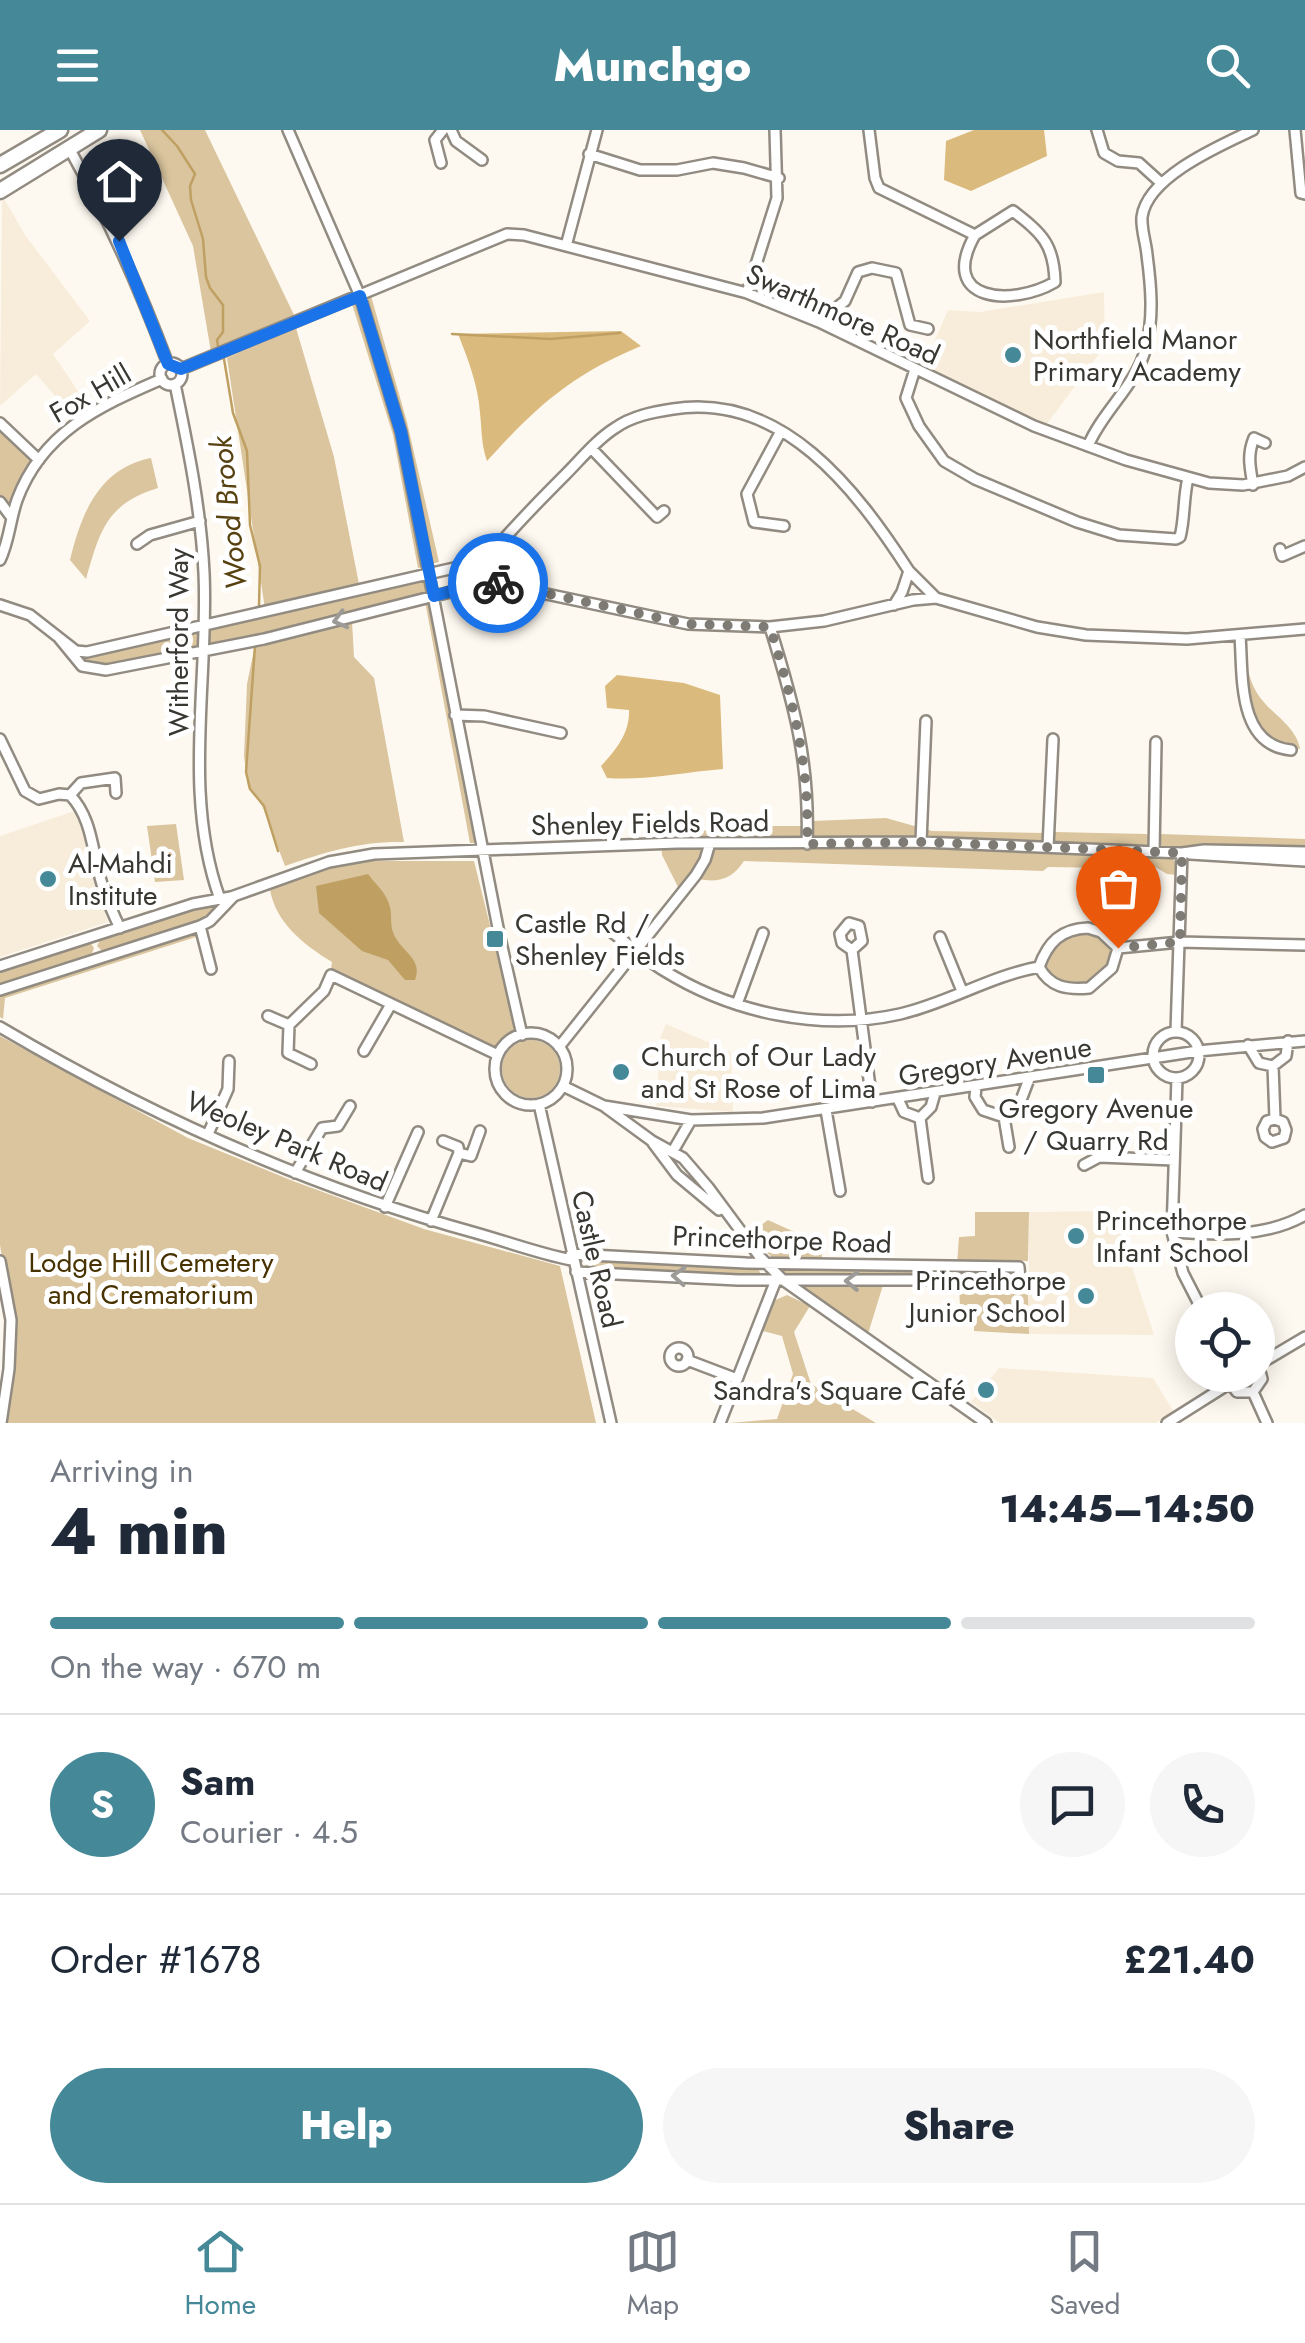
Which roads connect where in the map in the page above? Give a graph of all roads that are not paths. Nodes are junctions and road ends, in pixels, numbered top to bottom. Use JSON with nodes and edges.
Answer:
{"nodes":[{"id":1,"x":99,"y":130,"type":"edge"},
{"id":2,"x":288,"y":130,"type":"edge"},
{"id":3,"x":425,"y":130,"type":"edge"},
{"id":4,"x":451,"y":130,"type":"edge"},
{"id":5,"x":598,"y":130,"type":"edge"},
{"id":6,"x":775,"y":130,"type":"edge"},
{"id":7,"x":869,"y":130,"type":"edge"},
{"id":8,"x":1097,"y":130,"type":"edge"},
{"id":9,"x":1253,"y":130,"type":"edge"},
{"id":10,"x":1294,"y":130,"type":"edge"},
{"id":11,"x":57,"y":132,"type":"edge"},
{"id":12,"x":440,"y":134,"type":"edge"},
{"id":13,"x":71,"y":144,"type":"edge"},
{"id":14,"x":590,"y":154,"type":"junction"},
{"id":15,"x":482,"y":160,"type":"dead end"},
{"id":16,"x":440,"y":162,"type":"dead end"},
{"id":17,"x":0,"y":165,"type":"edge"},
{"id":18,"x":778,"y":178,"type":"junction"},
{"id":19,"x":1160,"y":182,"type":"junction"},
{"id":20,"x":0,"y":191,"type":"edge"},
{"id":21,"x":1300,"y":194,"type":"edge"},
{"id":22,"x":976,"y":235,"type":"junction"},
{"id":23,"x":566,"y":246,"type":"junction"},
{"id":24,"x":748,"y":294,"type":"junction"},
{"id":25,"x":360,"y":296,"type":"junction"},
{"id":26,"x":819,"y":322,"type":"junction"},
{"id":27,"x":928,"y":330,"type":"dead end"},
{"id":28,"x":168,"y":364,"type":"junction"},
{"id":29,"x":181,"y":369,"type":"junction"},
{"id":30,"x":914,"y":369,"type":"junction"},
{"id":31,"x":162,"y":379,"type":"junction"},
{"id":32,"x":175,"y":384,"type":"junction"},
{"id":33,"x":0,"y":423,"type":"edge"},
{"id":34,"x":781,"y":431,"type":"junction"},
{"id":35,"x":1265,"y":442,"type":"dead end"},
{"id":36,"x":1088,"y":446,"type":"junction"},
{"id":37,"x":591,"y":448,"type":"junction"},
{"id":38,"x":38,"y":460,"type":"junction"},
{"id":39,"x":1305,"y":467,"type":"edge"},
{"id":40,"x":1188,"y":478,"type":"junction"},
{"id":41,"x":1253,"y":485,"type":"junction"},
{"id":42,"x":0,"y":502,"type":"edge"},
{"id":43,"x":12,"y":518,"type":"junction"},
{"id":44,"x":657,"y":518,"type":"dead end"},
{"id":45,"x":200,"y":521,"type":"junction"},
{"id":46,"x":741,"y":521,"type":"dead end"},
{"id":47,"x":754,"y":522,"type":"junction"},
{"id":48,"x":784,"y":526,"type":"dead end"},
{"id":49,"x":137,"y":544,"type":"dead end"},
{"id":50,"x":1305,"y":546,"type":"edge"},
{"id":51,"x":1282,"y":556,"type":"dead end"},
{"id":52,"x":0,"y":560,"type":"edge"},
{"id":53,"x":488,"y":560,"type":"junction"},
{"id":54,"x":909,"y":571,"type":"junction"},
{"id":55,"x":430,"y":575,"type":"junction"},
{"id":56,"x":490,"y":582,"type":"junction"},
{"id":57,"x":434,"y":596,"type":"junction"},
{"id":58,"x":936,"y":598,"type":"junction"},
{"id":59,"x":894,"y":605,"type":"junction"},
{"id":60,"x":0,"y":606,"type":"edge"},
{"id":61,"x":204,"y":624,"type":"junction"},
{"id":62,"x":770,"y":627,"type":"junction"},
{"id":63,"x":1305,"y":628,"type":"edge"},
{"id":64,"x":1240,"y":635,"type":"junction"},
{"id":65,"x":59,"y":638,"type":"junction"},
{"id":66,"x":204,"y":649,"type":"junction"},
{"id":67,"x":455,"y":715,"type":"junction"},
{"id":68,"x":926,"y":721,"type":"dead end"},
{"id":69,"x":561,"y":733,"type":"dead end"},
{"id":70,"x":0,"y":739,"type":"edge"},
{"id":71,"x":1053,"y":739,"type":"dead end"},
{"id":72,"x":1156,"y":742,"type":"dead end"},
{"id":73,"x":1291,"y":750,"type":"dead end"},
{"id":74,"x":116,"y":793,"type":"dead end"},
{"id":75,"x":70,"y":795,"type":"junction"},
{"id":76,"x":921,"y":842,"type":"junction"},
{"id":77,"x":710,"y":843,"type":"junction"},
{"id":78,"x":807,"y":844,"type":"junction"},
{"id":79,"x":1048,"y":847,"type":"junction"},
{"id":80,"x":484,"y":849,"type":"junction"},
{"id":81,"x":1154,"y":852,"type":"junction"},
{"id":82,"x":1305,"y":852,"type":"edge"},
{"id":83,"x":1182,"y":853,"type":"junction"},
{"id":84,"x":1305,"y":861,"type":"edge"},
{"id":85,"x":226,"y":898,"type":"junction"},
{"id":86,"x":601,"y":924,"type":"dead end"},
{"id":87,"x":200,"y":926,"type":"junction"},
{"id":88,"x":120,"y":928,"type":"junction"},
{"id":89,"x":764,"y":933,"type":"dead end"},
{"id":90,"x":940,"y":937,"type":"dead end"},
{"id":91,"x":1180,"y":942,"type":"junction"},
{"id":92,"x":1305,"y":945,"type":"edge"},
{"id":93,"x":1118,"y":948,"type":"junction"},
{"id":94,"x":637,"y":950,"type":"junction"},
{"id":95,"x":852,"y":950,"type":"dead end"},
{"id":96,"x":0,"y":966,"type":"edge"},
{"id":97,"x":1039,"y":967,"type":"junction"},
{"id":98,"x":211,"y":969,"type":"dead end"},
{"id":99,"x":0,"y":990,"type":"edge"},
{"id":100,"x":962,"y":990,"type":"junction"},
{"id":101,"x":737,"y":1004,"type":"junction"},
{"id":102,"x":390,"y":1006,"type":"junction"},
{"id":103,"x":268,"y":1016,"type":"dead end"},
{"id":104,"x":859,"y":1020,"type":"junction"},
{"id":105,"x":289,"y":1025,"type":"junction"},
{"id":106,"x":0,"y":1027,"type":"edge"},
{"id":107,"x":1176,"y":1032,"type":"junction"},
{"id":108,"x":522,"y":1034,"type":"junction"},
{"id":109,"x":1288,"y":1041,"type":"junction"},
{"id":110,"x":1305,"y":1041,"type":"edge"},
{"id":111,"x":1248,"y":1045,"type":"junction"},
{"id":112,"x":559,"y":1047,"type":"junction"},
{"id":113,"x":1198,"y":1051,"type":"junction"},
{"id":114,"x":364,"y":1052,"type":"dead end"},
{"id":115,"x":498,"y":1056,"type":"junction"},
{"id":116,"x":1154,"y":1058,"type":"junction"},
{"id":117,"x":310,"y":1064,"type":"dead end"},
{"id":118,"x":1273,"y":1066,"type":"junction"},
{"id":119,"x":216,"y":1070,"type":"dead end"},
{"id":120,"x":1176,"y":1078,"type":"junction"},
{"id":121,"x":1029,"y":1079,"type":"junction"},
{"id":122,"x":563,"y":1086,"type":"junction"},
{"id":123,"x":976,"y":1087,"type":"junction"},
{"id":124,"x":935,"y":1093,"type":"junction"},
{"id":125,"x":898,"y":1099,"type":"junction"},
{"id":126,"x":872,"y":1102,"type":"junction"},
{"id":127,"x":539,"y":1104,"type":"junction"},
{"id":128,"x":350,"y":1106,"type":"dead end"},
{"id":129,"x":604,"y":1106,"type":"junction"},
{"id":130,"x":826,"y":1110,"type":"junction"},
{"id":131,"x":1004,"y":1117,"type":"junction"},
{"id":132,"x":920,"y":1118,"type":"junction"},
{"id":133,"x":1275,"y":1118,"type":"dead end"},
{"id":134,"x":690,"y":1120,"type":"junction"},
{"id":135,"x":338,"y":1126,"type":"junction"},
{"id":136,"x":480,"y":1131,"type":"dead end"},
{"id":137,"x":418,"y":1132,"type":"dead end"},
{"id":138,"x":208,"y":1134,"type":"junction"},
{"id":139,"x":348,"y":1135,"type":"dead end"},
{"id":140,"x":443,"y":1141,"type":"dead end"},
{"id":141,"x":652,"y":1142,"type":"junction"},
{"id":142,"x":1010,"y":1147,"type":"dead end"},
{"id":143,"x":674,"y":1151,"type":"junction"},
{"id":144,"x":459,"y":1153,"type":"junction"},
{"id":145,"x":1174,"y":1160,"type":"junction"},
{"id":146,"x":1084,"y":1165,"type":"dead end"},
{"id":147,"x":295,"y":1174,"type":"junction"},
{"id":148,"x":435,"y":1175,"type":"dead end"},
{"id":149,"x":928,"y":1178,"type":"dead end"},
{"id":150,"x":447,"y":1179,"type":"junction"},
{"id":151,"x":840,"y":1190,"type":"dead end"},
{"id":152,"x":385,"y":1207,"type":"junction"},
{"id":153,"x":726,"y":1214,"type":"junction"},
{"id":154,"x":1305,"y":1215,"type":"edge"},
{"id":155,"x":431,"y":1221,"type":"junction"},
{"id":156,"x":1172,"y":1232,"type":"junction"},
{"id":157,"x":572,"y":1257,"type":"junction"},
{"id":158,"x":0,"y":1261,"type":"edge"},
{"id":159,"x":766,"y":1264,"type":"junction"},
{"id":160,"x":992,"y":1266,"type":"junction"},
{"id":161,"x":576,"y":1272,"type":"junction"},
{"id":162,"x":780,"y":1280,"type":"junction"},
{"id":163,"x":991,"y":1280,"type":"junction"},
{"id":164,"x":1192,"y":1292,"type":"edge"},
{"id":165,"x":1305,"y":1337,"type":"edge"},
{"id":166,"x":1275,"y":1355,"type":"edge"},
{"id":167,"x":687,"y":1360,"type":"dead end"},
{"id":168,"x":736,"y":1378,"type":"junction"},
{"id":169,"x":1210,"y":1392,"type":"edge"},
{"id":170,"x":1253,"y":1392,"type":"edge"},
{"id":171,"x":0,"y":1423,"type":"edge"},
{"id":172,"x":611,"y":1423,"type":"edge"},
{"id":173,"x":720,"y":1423,"type":"edge"},
{"id":174,"x":986,"y":1423,"type":"edge"},
{"id":175,"x":1167,"y":1423,"type":"edge"},
{"id":176,"x":1266,"y":1423,"type":"edge"}],
"edges":[{"from":1,"to":13,"type":"highway"},
{"from":2,"to":25,"type":"street"},
{"from":3,"to":12,"type":"street"},
{"from":4,"to":15,"type":"street"},
{"from":5,"to":14,"type":"street"},
{"from":6,"to":18,"type":"street"},
{"from":7,"to":22,"type":"street"},
{"from":8,"to":19,"type":"street"},
{"from":9,"to":19,"type":"street"},
{"from":10,"to":21,"type":"street"},
{"from":11,"to":13,"type":"highway"},
{"from":11,"to":13,"type":"highway"},
{"from":11,"to":17,"type":"highway"},
{"from":12,"to":16,"type":"street"},
{"from":13,"to":20,"type":"highway"},
{"from":13,"to":28,"type":"street"},
{"from":14,"to":18,"type":"street"},
{"from":14,"to":23,"type":"street"},
{"from":18,"to":24,"type":"street"},
{"from":19,"to":36,"type":"street"},
{"from":22,"to":22,"type":"street"},
{"from":23,"to":24,"type":"street","name":"Swarthmore Road"},
{"from":23,"to":25,"type":"street","name":"Swarthmore Road"},
{"from":24,"to":26,"type":"street","name":"Swarthmore Road"},
{"from":25,"to":29,"type":"street"},
{"from":25,"to":55,"type":"street"},
{"from":26,"to":27,"type":"street"},
{"from":26,"to":30,"type":"street","name":"Swarthmore Road"},
{"from":28,"to":29,"type":"street"},
{"from":28,"to":31,"type":"street"},
{"from":29,"to":32,"type":"street"},
{"from":30,"to":36,"type":"street","name":"Swarthmore Road"},
{"from":30,"to":40,"type":"street"},
{"from":31,"to":32,"type":"street"},
{"from":31,"to":38,"type":"street","name":"Fox Hill"},
{"from":32,"to":45,"type":"street","name":"Witherford Way"},
{"from":33,"to":38,"type":"street"},
{"from":34,"to":37,"type":"street"},
{"from":34,"to":47,"type":"street"},
{"from":34,"to":54,"type":"street"},
{"from":35,"to":41,"type":"street"},
{"from":36,"to":40,"type":"street","name":"Swarthmore Road"},
{"from":37,"to":44,"type":"street"},
{"from":37,"to":53,"type":"street"},
{"from":38,"to":43,"type":"street","name":"Fox Hill"},
{"from":39,"to":41,"type":"street","name":"Swarthmore Road"},
{"from":40,"to":41,"type":"street","name":"Swarthmore Road"},
{"from":42,"to":43,"type":"street"},
{"from":43,"to":52,"type":"street","name":"Fox Hill"},
{"from":45,"to":49,"type":"street"},
{"from":45,"to":61,"type":"street","name":"Witherford Way"},
{"from":46,"to":47,"type":"street"},
{"from":47,"to":48,"type":"street"},
{"from":50,"to":51,"type":"street"},
{"from":53,"to":55,"type":"street"},
{"from":53,"to":56,"type":"street"},
{"from":54,"to":58,"type":"street"},
{"from":54,"to":59,"type":"street"},
{"from":55,"to":57,"type":"street"},
{"from":55,"to":61,"type":"street"},
{"from":56,"to":57,"type":"street"},
{"from":56,"to":62,"type":"street"},
{"from":57,"to":66,"type":"street","one_way":true},
{"from":57,"to":67,"type":"street"},
{"from":58,"to":59,"type":"street"},
{"from":58,"to":64,"type":"street"},
{"from":59,"to":62,"type":"street"},
{"from":60,"to":65,"type":"street"},
{"from":61,"to":65,"type":"street"},
{"from":61,"to":66,"type":"street","name":"Witherford Way"},
{"from":62,"to":78,"type":"street"},
{"from":63,"to":64,"type":"street"},
{"from":64,"to":73,"type":"street"},
{"from":65,"to":66,"type":"street"},
{"from":66,"to":85,"type":"street","name":"Witherford Way"},
{"from":67,"to":69,"type":"street"},
{"from":67,"to":80,"type":"street"},
{"from":68,"to":76,"type":"street"},
{"from":70,"to":75,"type":"street"},
{"from":71,"to":79,"type":"street"},
{"from":72,"to":81,"type":"street"},
{"from":74,"to":75,"type":"street"},
{"from":75,"to":88,"type":"street"},
{"from":76,"to":78,"type":"street","name":"Shenley Fields Road"},
{"from":76,"to":79,"type":"street","name":"Shenley Fields Road"},
{"from":77,"to":78,"type":"street","name":"Shenley Fields Road"},
{"from":77,"to":80,"type":"street","name":"Shenley Fields Road"},
{"from":77,"to":94,"type":"street"},
{"from":79,"to":81,"type":"street","name":"Shenley Fields Road"},
{"from":80,"to":85,"type":"street","name":"Shenley Fields Road"},
{"from":80,"to":108,"type":"street"},
{"from":81,"to":83,"type":"street","name":"Shenley Fields Road"},
{"from":82,"to":83,"type":"street","name":"Shenley Fields Road"},
{"from":83,"to":84,"type":"street","name":"Shenley Fields Road"},
{"from":83,"to":91,"type":"street"},
{"from":85,"to":87,"type":"street","name":"Shenley Fields Road"},
{"from":85,"to":88,"type":"street","name":"Shenley Fields Road"},
{"from":86,"to":94,"type":"street"},
{"from":87,"to":98,"type":"street"},
{"from":87,"to":99,"type":"street","name":"Shenley Fields Road"},
{"from":88,"to":96,"type":"street","name":"Shenley Fields Road"},
{"from":89,"to":101,"type":"street"},
{"from":90,"to":100,"type":"street"},
{"from":91,"to":92,"type":"street"},
{"from":91,"to":93,"type":"street"},
{"from":91,"to":107,"type":"street"},
{"from":93,"to":97,"type":"street"},
{"from":93,"to":97,"type":"street"},
{"from":94,"to":101,"type":"street"},
{"from":94,"to":112,"type":"street"},
{"from":95,"to":104,"type":"street"},
{"from":97,"to":100,"type":"street"},
{"from":100,"to":104,"type":"street"},
{"from":101,"to":104,"type":"street"},
{"from":102,"to":105,"type":"street"},
{"from":102,"to":114,"type":"street"},
{"from":102,"to":115,"type":"street"},
{"from":103,"to":105,"type":"street"},
{"from":104,"to":126,"type":"street"},
{"from":105,"to":117,"type":"street"},
{"from":106,"to":138,"type":"street","name":"Weoley Park Road"},
{"from":107,"to":113,"type":"street"},
{"from":107,"to":116,"type":"street"},
{"from":108,"to":112,"type":"street"},
{"from":108,"to":115,"type":"street"},
{"from":109,"to":110,"type":"street","name":"Gregory Avenue"},
{"from":109,"to":111,"type":"street","name":"Gregory Avenue"},
{"from":109,"to":118,"type":"street"},
{"from":111,"to":113,"type":"street","name":"Gregory Avenue"},
{"from":111,"to":118,"type":"street"},
{"from":112,"to":122,"type":"street"},
{"from":113,"to":116,"type":"street","name":"Gregory Avenue"},
{"from":113,"to":120,"type":"street"},
{"from":115,"to":127,"type":"street"},
{"from":116,"to":120,"type":"street"},
{"from":116,"to":121,"type":"street","name":"Gregory Avenue"},
{"from":118,"to":133,"type":"street"},
{"from":119,"to":138,"type":"street"},
{"from":120,"to":145,"type":"street"},
{"from":121,"to":123,"type":"street","name":"Gregory Avenue"},
{"from":121,"to":131,"type":"street"},
{"from":122,"to":127,"type":"street"},
{"from":122,"to":129,"type":"street"},
{"from":123,"to":124,"type":"street","name":"Gregory Avenue"},
{"from":123,"to":131,"type":"street"},
{"from":124,"to":125,"type":"street","name":"Gregory Avenue"},
{"from":124,"to":132,"type":"street"},
{"from":125,"to":126,"type":"street","name":"Gregory Avenue"},
{"from":125,"to":132,"type":"street"},
{"from":126,"to":130,"type":"street","name":"Gregory Avenue"},
{"from":127,"to":157,"type":"street","name":"Castle Road"},
{"from":128,"to":135,"type":"street"},
{"from":129,"to":134,"type":"street","name":"Gregory Avenue"},
{"from":129,"to":141,"type":"street"},
{"from":130,"to":134,"type":"street","name":"Gregory Avenue"},
{"from":130,"to":151,"type":"street"},
{"from":131,"to":142,"type":"street"},
{"from":132,"to":149,"type":"street"},
{"from":134,"to":143,"type":"street"},
{"from":135,"to":139,"type":"street"},
{"from":135,"to":147,"type":"street"},
{"from":136,"to":144,"type":"street"},
{"from":137,"to":152,"type":"street"},
{"from":138,"to":147,"type":"street","name":"Weoley Park Road"},
{"from":140,"to":144,"type":"street"},
{"from":141,"to":143,"type":"street"},
{"from":141,"to":153,"type":"street"},
{"from":143,"to":153,"type":"street"},
{"from":144,"to":150,"type":"street"},
{"from":145,"to":146,"type":"street"},
{"from":145,"to":156,"type":"street"},
{"from":147,"to":152,"type":"street","name":"Weoley Park Road"},
{"from":148,"to":150,"type":"street"},
{"from":150,"to":155,"type":"street"},
{"from":152,"to":155,"type":"street","name":"Weoley Park Road"},
{"from":153,"to":159,"type":"street"},
{"from":154,"to":156,"type":"street"},
{"from":155,"to":157,"type":"street","name":"Weoley Park Road"},
{"from":156,"to":164,"type":"street"},
{"from":157,"to":159,"type":"street","name":"Princethorpe Road"},
{"from":157,"to":161,"type":"street","name":"Castle Road"},
{"from":158,"to":171,"type":"street"},
{"from":159,"to":160,"type":"street","name":"Princethorpe Road"},
{"from":159,"to":162,"type":"street"},
{"from":160,"to":163,"type":"street"},
{"from":160,"to":163,"type":"street","name":"Princethorpe Road"},
{"from":162,"to":161,"type":"street","name":"Princethorpe Road","one_way":true},
{"from":161,"to":172,"type":"street","name":"Castle Road"},
{"from":163,"to":162,"type":"street","name":"Princethorpe Road","one_way":true},
{"from":162,"to":168,"type":"street"},
{"from":162,"to":174,"type":"street"},
{"from":165,"to":166,"type":"street"},
{"from":167,"to":168,"type":"street"},
{"from":168,"to":173,"type":"street"},
{"from":169,"to":175,"type":"street"},
{"from":170,"to":176,"type":"street"}]}
